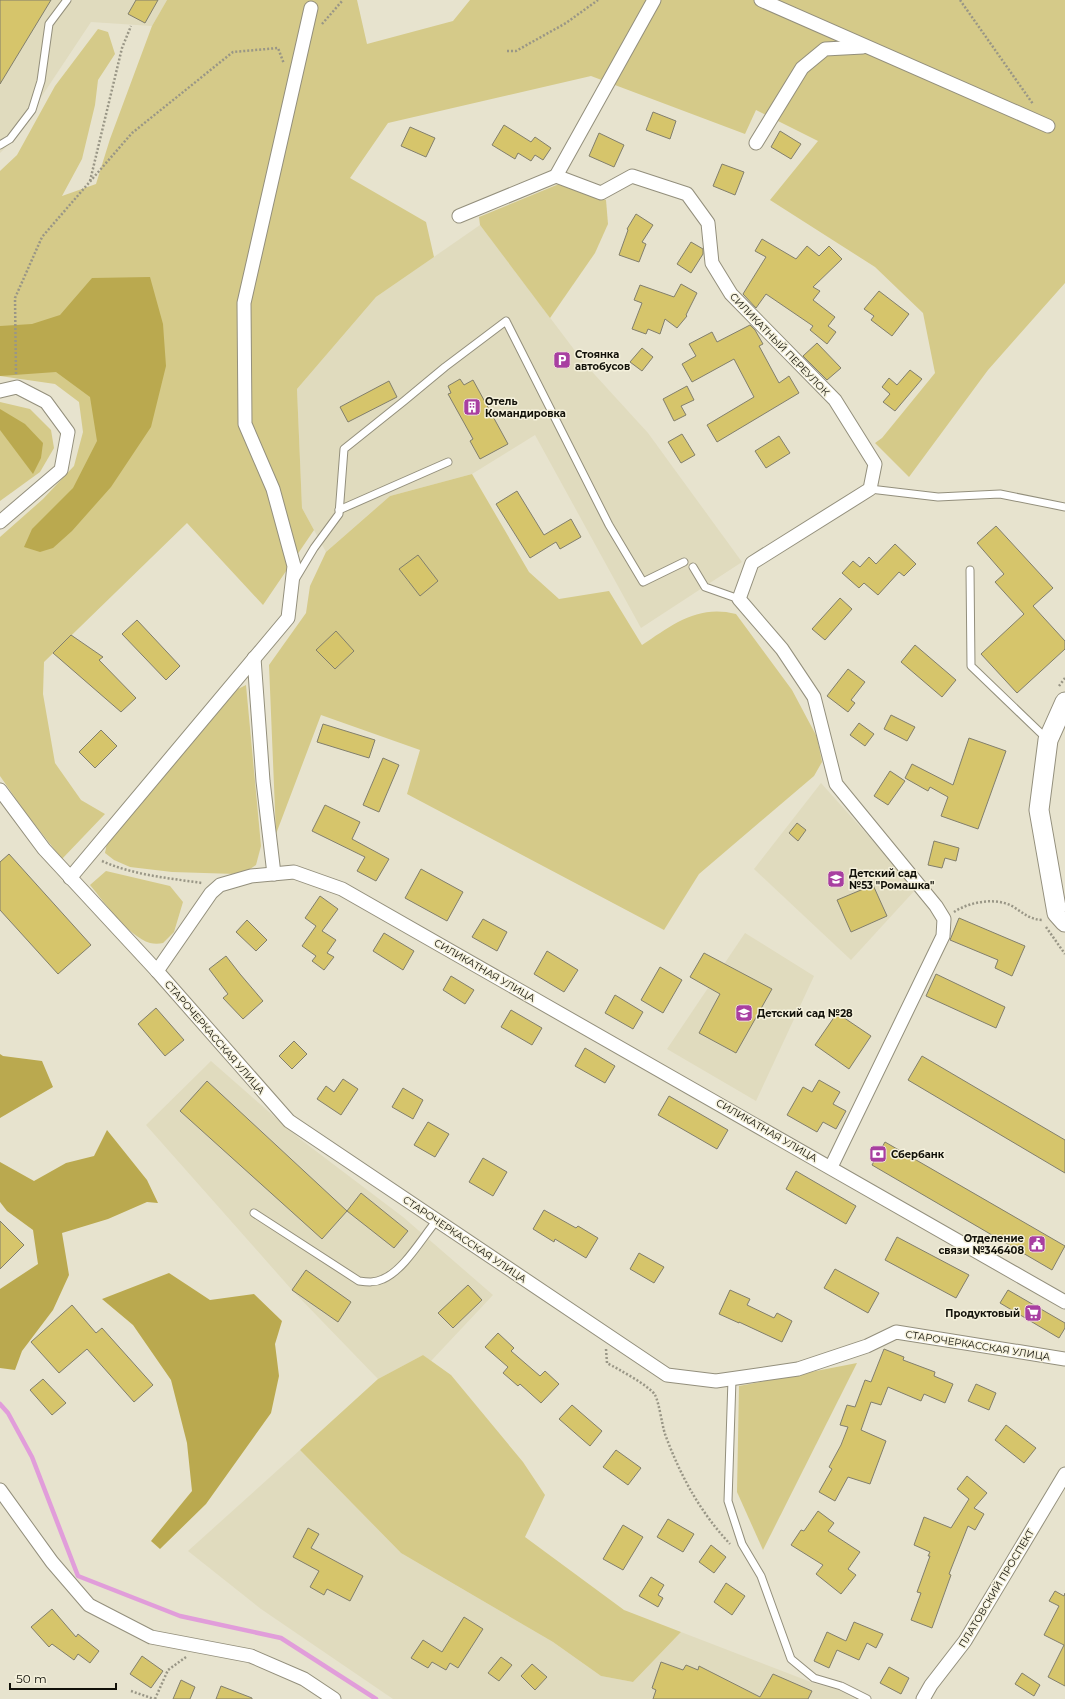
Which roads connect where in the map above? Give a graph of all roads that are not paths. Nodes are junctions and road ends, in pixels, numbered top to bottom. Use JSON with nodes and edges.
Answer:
{"nodes":[{"id":1,"x":68,"y":0,"type":"edge"},
{"id":2,"x":654,"y":0,"type":"edge"},
{"id":3,"x":760,"y":0,"type":"edge"},
{"id":4,"x":311,"y":8,"type":"dead end"},
{"id":5,"x":867,"y":47,"type":"junction"},
{"id":6,"x":1048,"y":126,"type":"road end"},
{"id":7,"x":756,"y":143,"type":"dead end"},
{"id":8,"x":0,"y":145,"type":"edge"},
{"id":9,"x":556,"y":176,"type":"junction"},
{"id":10,"x":459,"y":216,"type":"dead end"},
{"id":11,"x":0,"y":391,"type":"edge"},
{"id":12,"x":448,"y":462,"type":"dead end"},
{"id":13,"x":870,"y":489,"type":"junction"},
{"id":14,"x":1065,"y":507,"type":"edge"},
{"id":15,"x":339,"y":510,"type":"junction"},
{"id":16,"x":0,"y":522,"type":"edge"},
{"id":17,"x":684,"y":562,"type":"dead end"},
{"id":18,"x":693,"y":567,"type":"dead end"},
{"id":19,"x":970,"y":570,"type":"dead end"},
{"id":20,"x":292,"y":586,"type":"junction"},
{"id":21,"x":739,"y":599,"type":"junction"},
{"id":22,"x":254,"y":658,"type":"junction"},
{"id":23,"x":1065,"y":702,"type":"edge"},
{"id":24,"x":1048,"y":740,"type":"junction"},
{"id":25,"x":0,"y":790,"type":"edge"},
{"id":26,"x":274,"y":874,"type":"junction"},
{"id":27,"x":70,"y":878,"type":"junction"},
{"id":28,"x":1061,"y":917,"type":"edge"},
{"id":29,"x":157,"y":971,"type":"junction"},
{"id":30,"x":831,"y":1167,"type":"junction"},
{"id":31,"x":254,"y":1213,"type":"dead end"},
{"id":32,"x":437,"y":1220,"type":"junction"},
{"id":33,"x":1065,"y":1302,"type":"edge"},
{"id":34,"x":1065,"y":1359,"type":"edge"},
{"id":35,"x":732,"y":1379,"type":"junction"},
{"id":36,"x":1065,"y":1474,"type":"edge"},
{"id":37,"x":0,"y":1490,"type":"edge"},
{"id":38,"x":334,"y":1699,"type":"edge"},
{"id":39,"x":867,"y":1699,"type":"edge"},
{"id":40,"x":923,"y":1699,"type":"edge"}],
"edges":[{"from":1,"to":8,"type":"lane"},
{"from":2,"to":9,"type":"street"},
{"from":3,"to":5,"type":"street"},
{"from":4,"to":20,"type":"street"},
{"from":5,"to":6,"type":"street"},
{"from":5,"to":7,"type":"street"},
{"from":9,"to":10,"type":"street"},
{"from":9,"to":13,"type":"street","name":"СИЛИКАТНЫЙ ПЕРЕУЛОК"},
{"from":11,"to":16,"type":"street"},
{"from":12,"to":15,"type":"lane"},
{"from":13,"to":14,"type":"lane"},
{"from":13,"to":21,"type":"street"},
{"from":15,"to":17,"type":"lane"},
{"from":15,"to":20,"type":"lane"},
{"from":18,"to":21,"type":"lane"},
{"from":19,"to":24,"type":"lane"},
{"from":20,"to":22,"type":"street"},
{"from":21,"to":30,"type":"street"},
{"from":22,"to":26,"type":"street"},
{"from":22,"to":27,"type":"street"},
{"from":23,"to":24,"type":"street"},
{"from":24,"to":28,"type":"street"},
{"from":25,"to":27,"type":"street","name":"СТАРОЧЕРКАССКАЯ УЛИЦА"},
{"from":26,"to":29,"type":"street","name":"СИЛИКАТНАЯ УЛИЦА"},
{"from":26,"to":30,"type":"street","name":"СИЛИКАТНАЯ УЛИЦА"},
{"from":27,"to":29,"type":"street","name":"СТАРОЧЕРКАССКАЯ УЛИЦА"},
{"from":29,"to":32,"type":"street","name":"СТАРОЧЕРКАССКАЯ УЛИЦА"},
{"from":30,"to":33,"type":"street","name":"СИЛИКАТНАЯ УЛИЦА"},
{"from":31,"to":32,"type":"lane"},
{"from":32,"to":35,"type":"street","name":"СТАРОЧЕРКАССКАЯ УЛИЦА"},
{"from":34,"to":35,"type":"street","name":"СТАРОЧЕРКАССКАЯ УЛИЦА"},
{"from":35,"to":39,"type":"lane"},
{"from":36,"to":40,"type":"street","name":"ПЛАТОВСКИЙ ПРОСПЕКТ"},
{"from":37,"to":38,"type":"street"}]}
